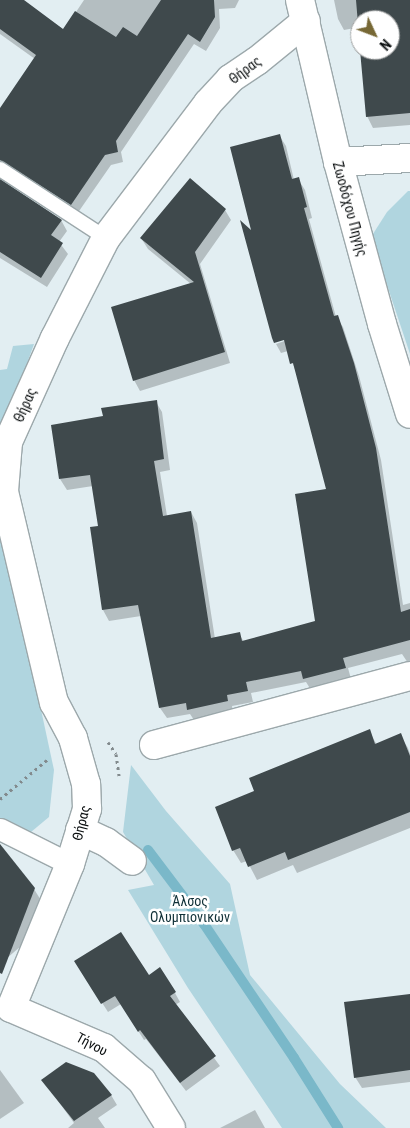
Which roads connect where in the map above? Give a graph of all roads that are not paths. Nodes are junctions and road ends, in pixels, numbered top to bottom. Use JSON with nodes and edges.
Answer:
{"nodes":[{"id":1,"x":303,"y":10,"type":"edge"},
{"id":2,"x":410,"y":158,"type":"edge"},
{"id":3,"x":338,"y":162,"type":"junction"},
{"id":4,"x":0,"y":169,"type":"edge"},
{"id":5,"x":106,"y":238,"type":"junction"},
{"id":6,"x":410,"y":414,"type":"edge"},
{"id":7,"x":410,"y":676,"type":"edge"},
{"id":8,"x":154,"y":744,"type":"dead end"},
{"id":9,"x":0,"y":829,"type":"edge"},
{"id":10,"x":80,"y":830,"type":"junction"},
{"id":11,"x":132,"y":861,"type":"dead end"},
{"id":12,"x":70,"y":864,"type":"junction"},
{"id":13,"x":6,"y":1009,"type":"edge"},
{"id":14,"x":171,"y":1128,"type":"edge"}],
"edges":[{"from":1,"to":3,"type":"street","name":"Ζωοδόχου Πηγής"},
{"from":1,"to":5,"type":"street","name":"Θήρας"},
{"from":2,"to":3,"type":"street"},
{"from":3,"to":6,"type":"street","name":"Ζωοδόχου Πηγής"},
{"from":4,"to":5,"type":"lane"},
{"from":5,"to":10,"type":"street","name":"Θήρας"},
{"from":7,"to":8,"type":"street"},
{"from":9,"to":12,"type":"street"},
{"from":10,"to":11,"type":"street"},
{"from":10,"to":12,"type":"street","name":"Θήρας"},
{"from":12,"to":13,"type":"street","name":"Θήρας"},
{"from":13,"to":14,"type":"street","name":"Τήνου"}]}
